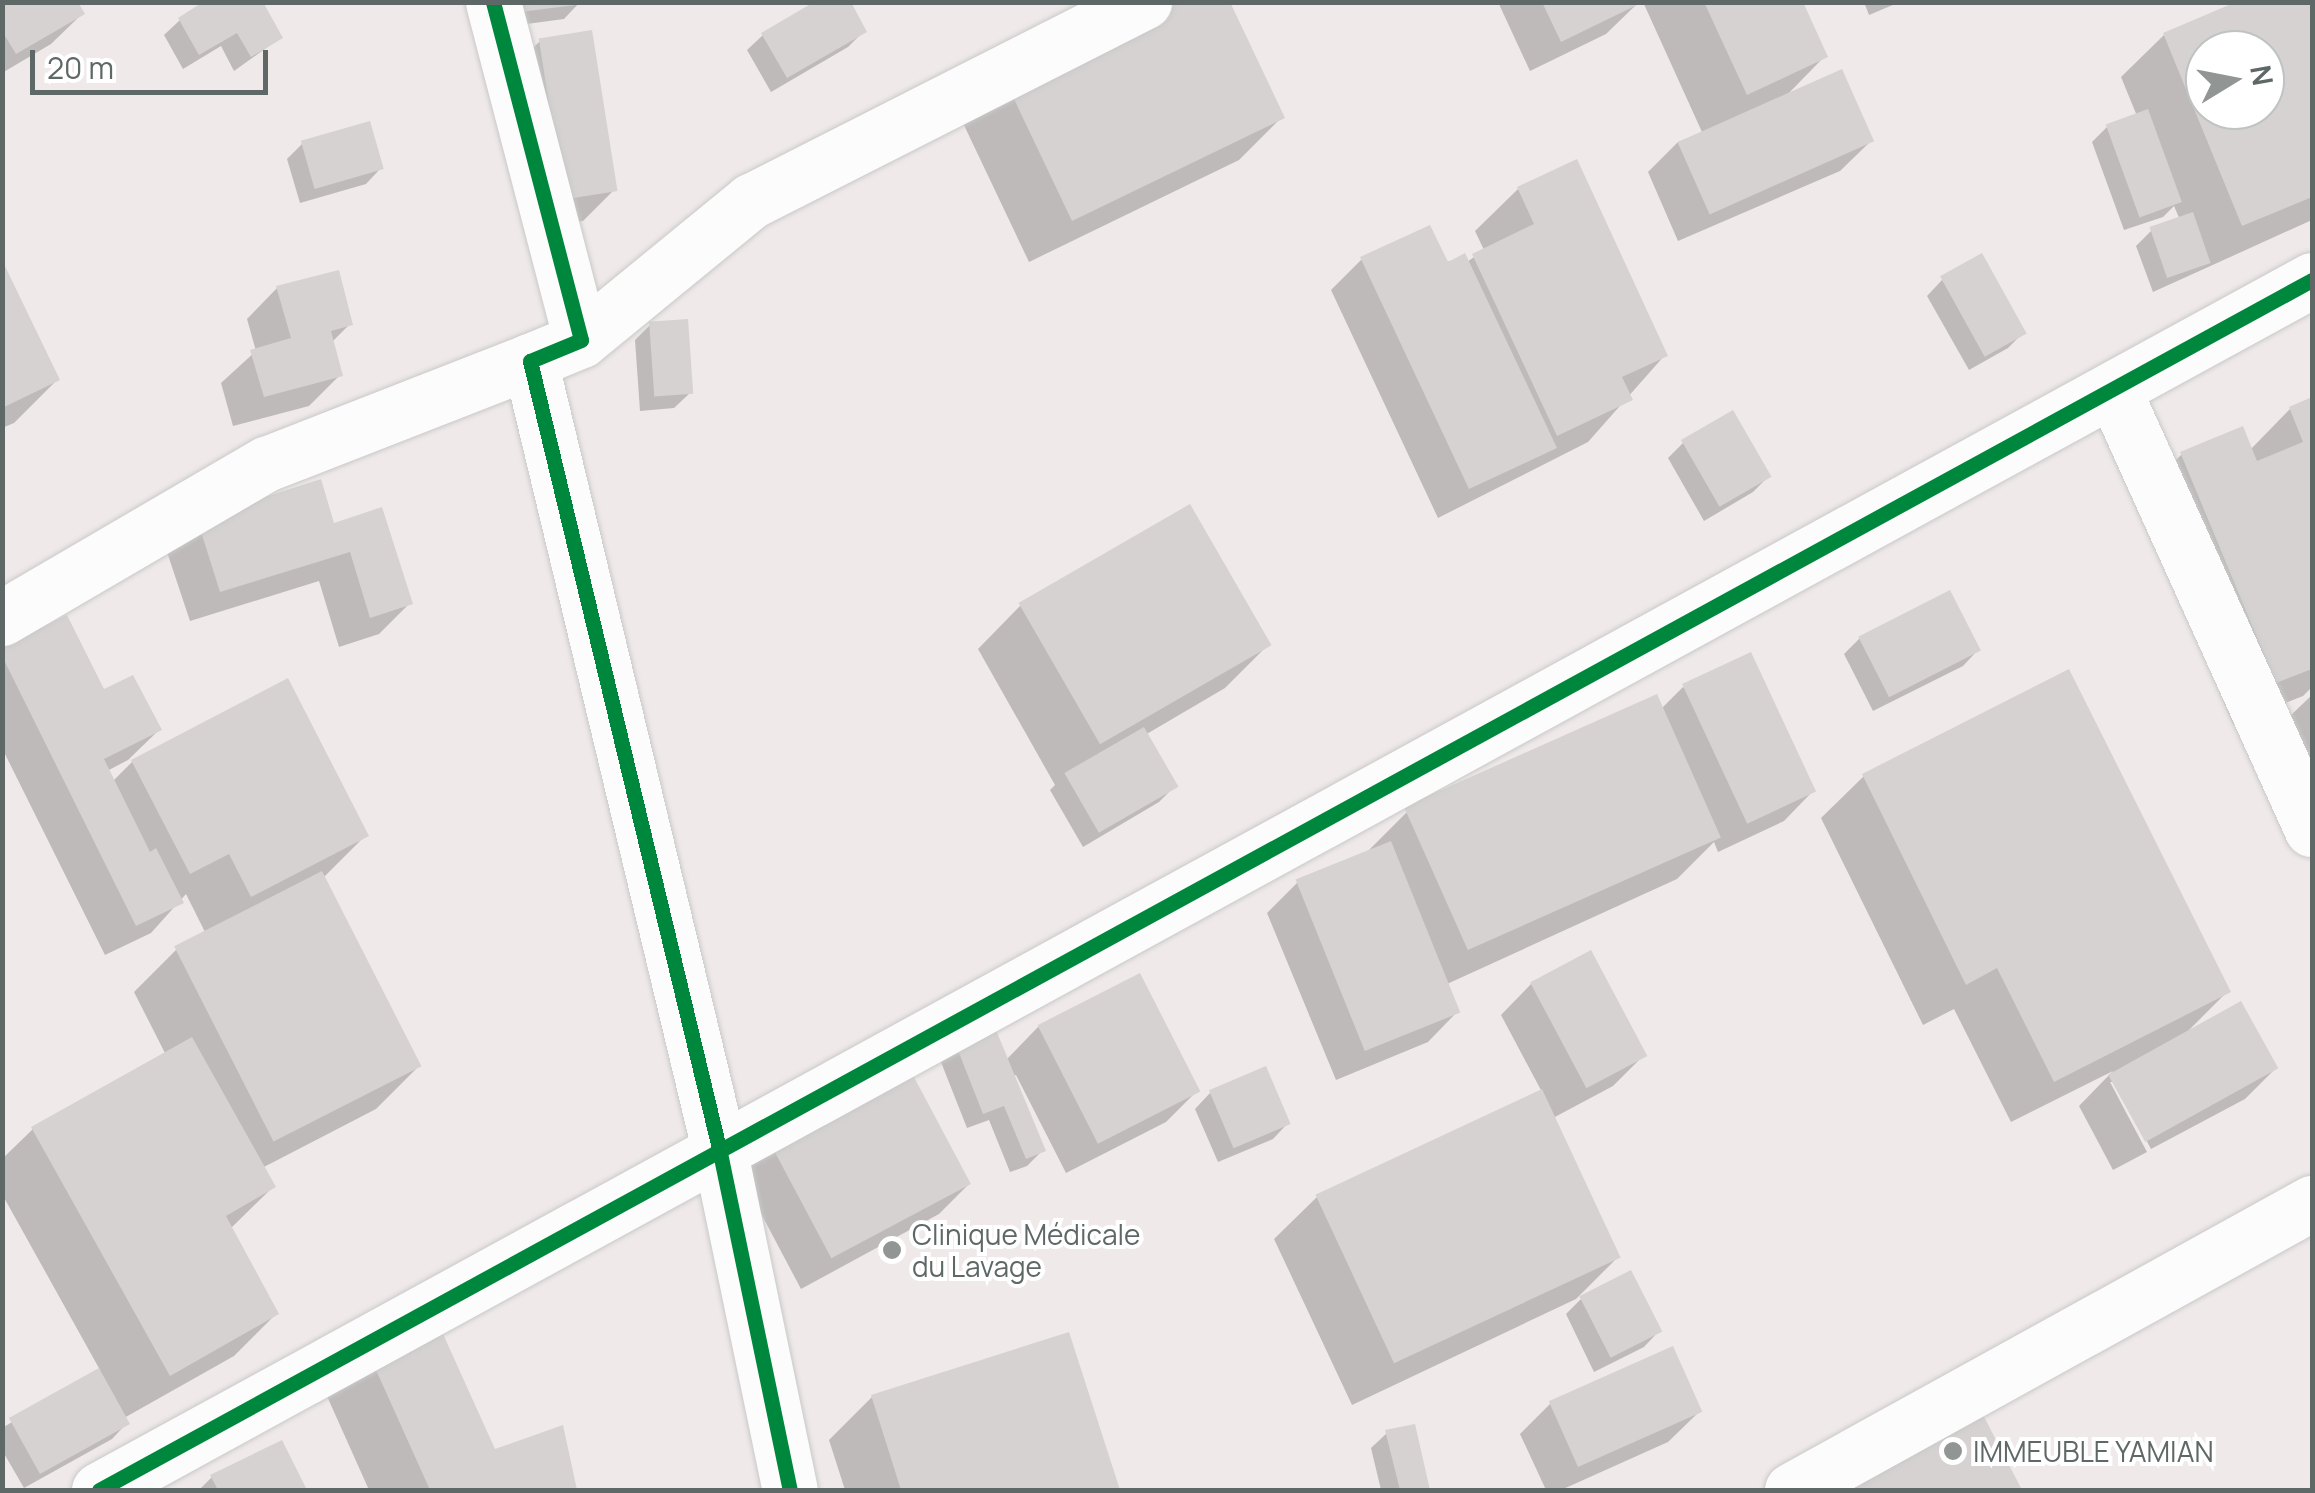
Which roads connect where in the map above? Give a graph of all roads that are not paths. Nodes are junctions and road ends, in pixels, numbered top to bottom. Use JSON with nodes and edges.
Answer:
{"nodes":[{"id":1,"x":493,"y":2,"type":"edge"},
{"id":2,"x":1144,"y":2,"type":"edge"},
{"id":3,"x":2312,"y":280,"type":"edge"},
{"id":4,"x":581,"y":340,"type":"junction"},
{"id":5,"x":530,"y":360,"type":"junction"},
{"id":6,"x":2113,"y":389,"type":"junction"},
{"id":7,"x":2,"y":618,"type":"edge"},
{"id":8,"x":2312,"y":829,"type":"edge"},
{"id":9,"x":718,"y":1148,"type":"junction"},
{"id":10,"x":2312,"y":1202,"type":"edge"},
{"id":11,"x":99,"y":1490,"type":"edge"},
{"id":12,"x":790,"y":1490,"type":"edge"},
{"id":13,"x":1792,"y":1490,"type":"edge"}],
"edges":[{"from":1,"to":4,"type":"street"},
{"from":2,"to":4,"type":"street"},
{"from":3,"to":6,"type":"street"},
{"from":4,"to":5,"type":"street"},
{"from":5,"to":7,"type":"street"},
{"from":5,"to":9,"type":"street"},
{"from":6,"to":8,"type":"street"},
{"from":6,"to":9,"type":"street"},
{"from":9,"to":11,"type":"street"},
{"from":9,"to":12,"type":"street"},
{"from":10,"to":13,"type":"street"}]}
